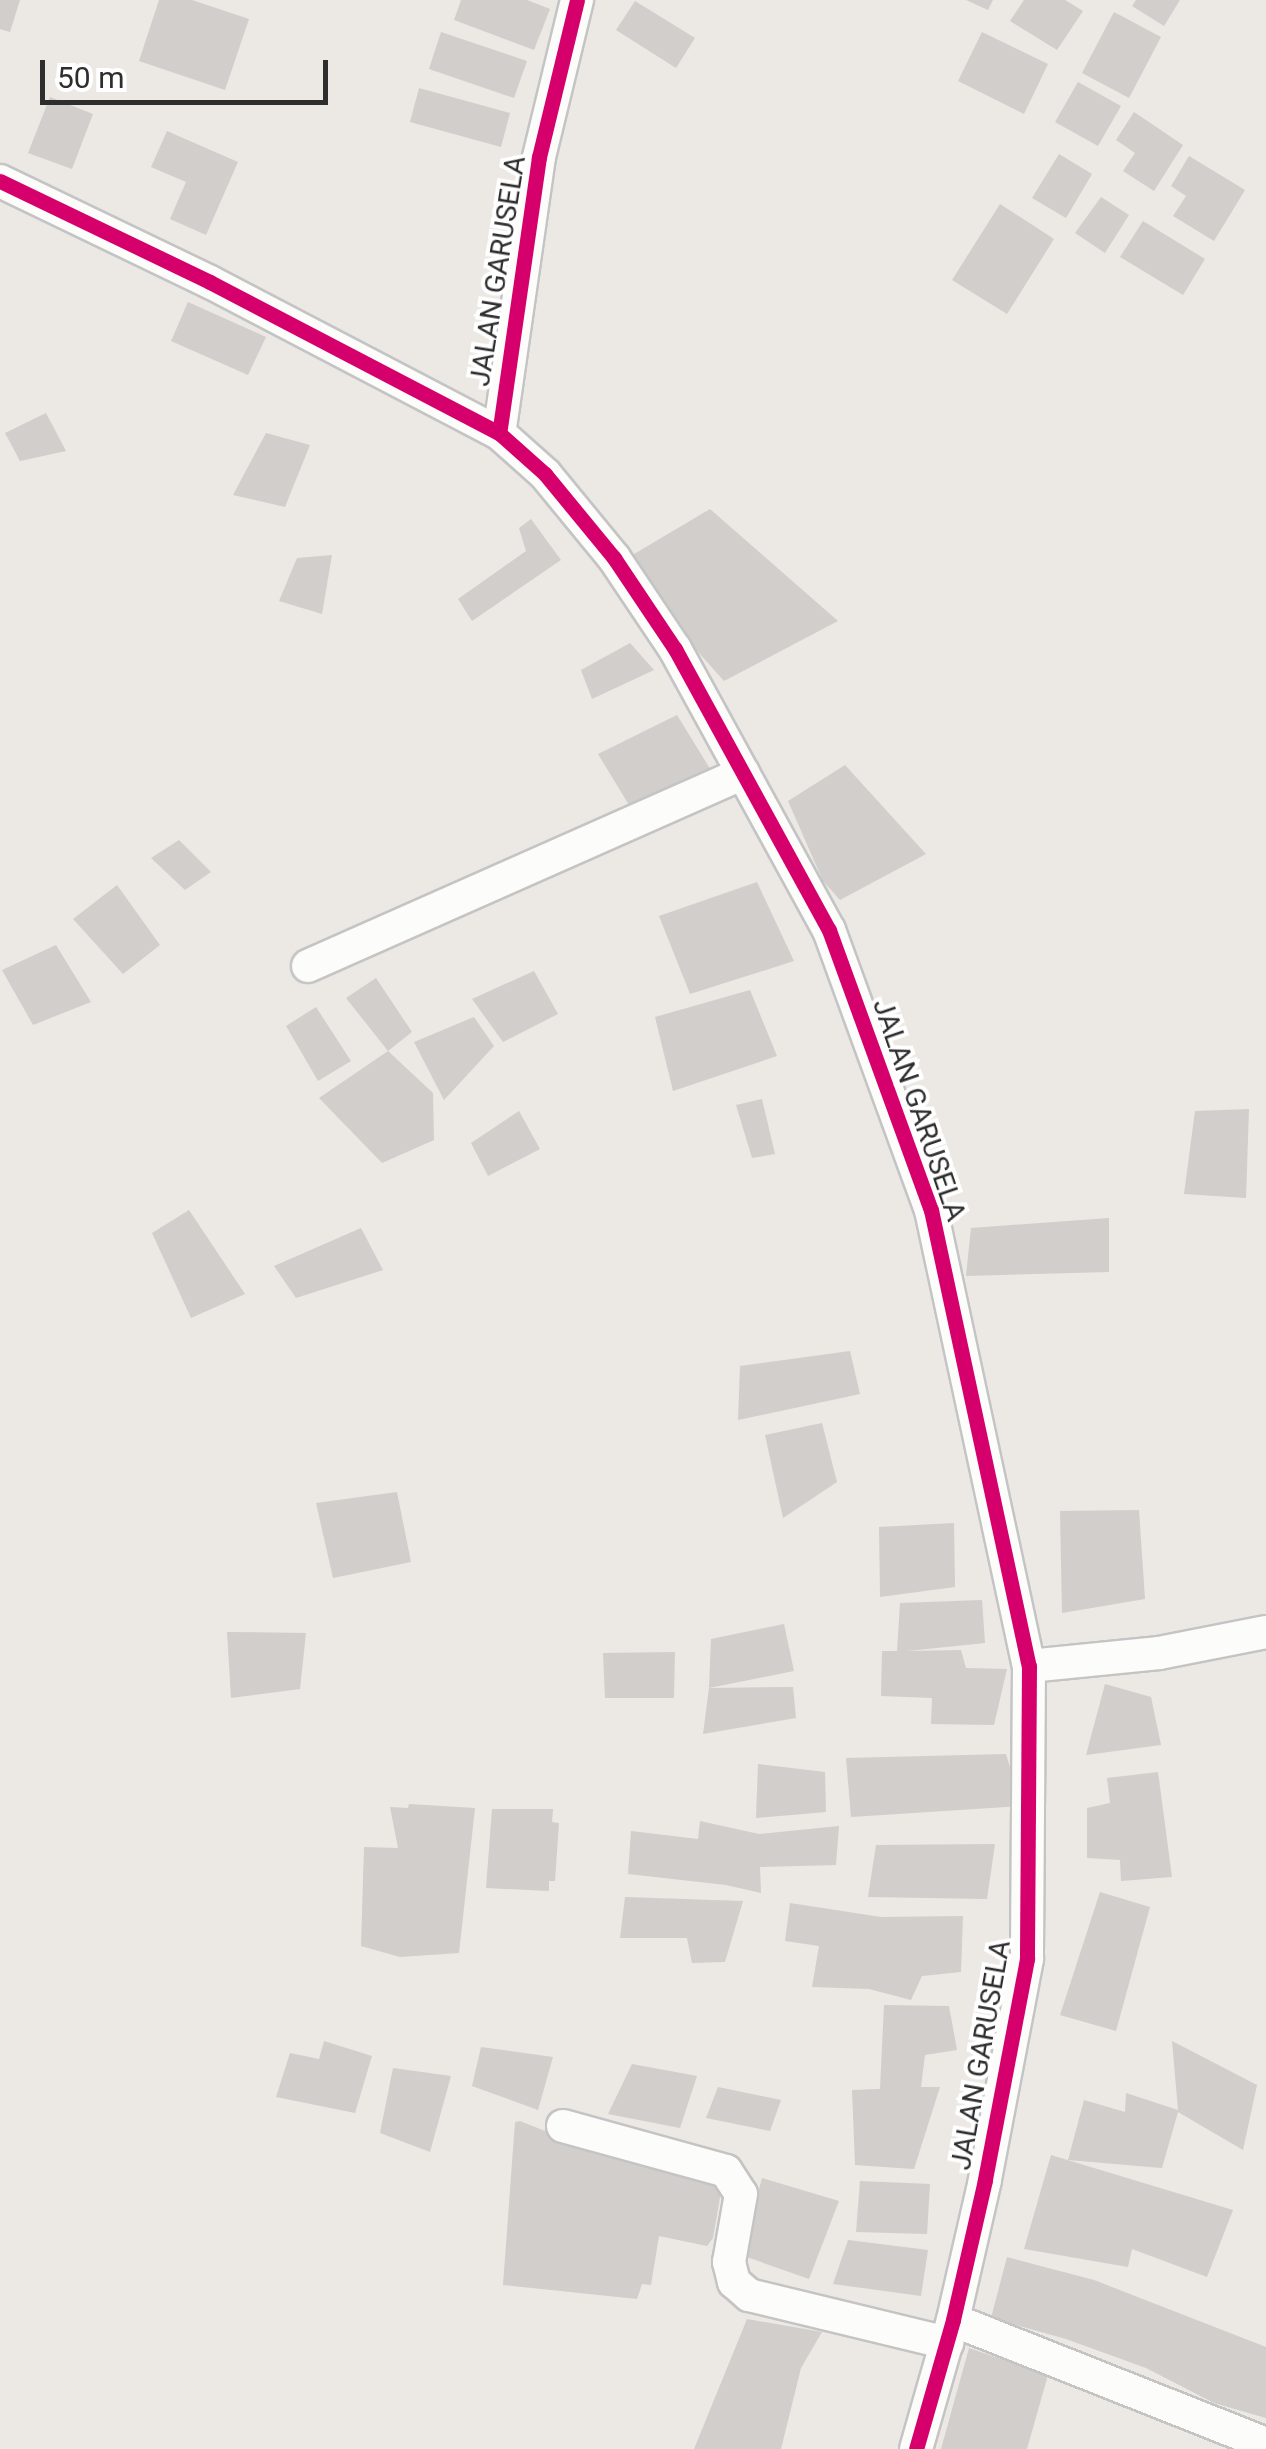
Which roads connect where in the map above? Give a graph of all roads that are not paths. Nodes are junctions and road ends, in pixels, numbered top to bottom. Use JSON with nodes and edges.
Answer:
{"nodes":[{"id":1,"x":578,"y":0,"type":"edge"},
{"id":2,"x":0,"y":181,"type":"edge"},
{"id":3,"x":498,"y":432,"type":"junction"},
{"id":4,"x":743,"y":773,"type":"junction"},
{"id":5,"x":308,"y":966,"type":"dead end"},
{"id":6,"x":1266,"y":1632,"type":"edge"},
{"id":7,"x":1028,"y":1666,"type":"junction"},
{"id":8,"x":563,"y":2126,"type":"dead end"},
{"id":9,"x":950,"y":2332,"type":"junction"},
{"id":10,"x":1266,"y":2444,"type":"edge"},
{"id":11,"x":916,"y":2449,"type":"edge"}],
"edges":[{"from":1,"to":3,"type":"street","name":"JALAN GARUSELA"},
{"from":2,"to":3,"type":"street"},
{"from":3,"to":4,"type":"street","name":"JALAN GARUSELA"},
{"from":4,"to":5,"type":"street"},
{"from":4,"to":7,"type":"street","name":"JALAN GARUSELA"},
{"from":6,"to":7,"type":"street"},
{"from":7,"to":9,"type":"street","name":"JALAN GARUSELA"},
{"from":8,"to":9,"type":"street"},
{"from":9,"to":10,"type":"street"},
{"from":9,"to":11,"type":"street","name":"JALAN GARUSELA"}]}
